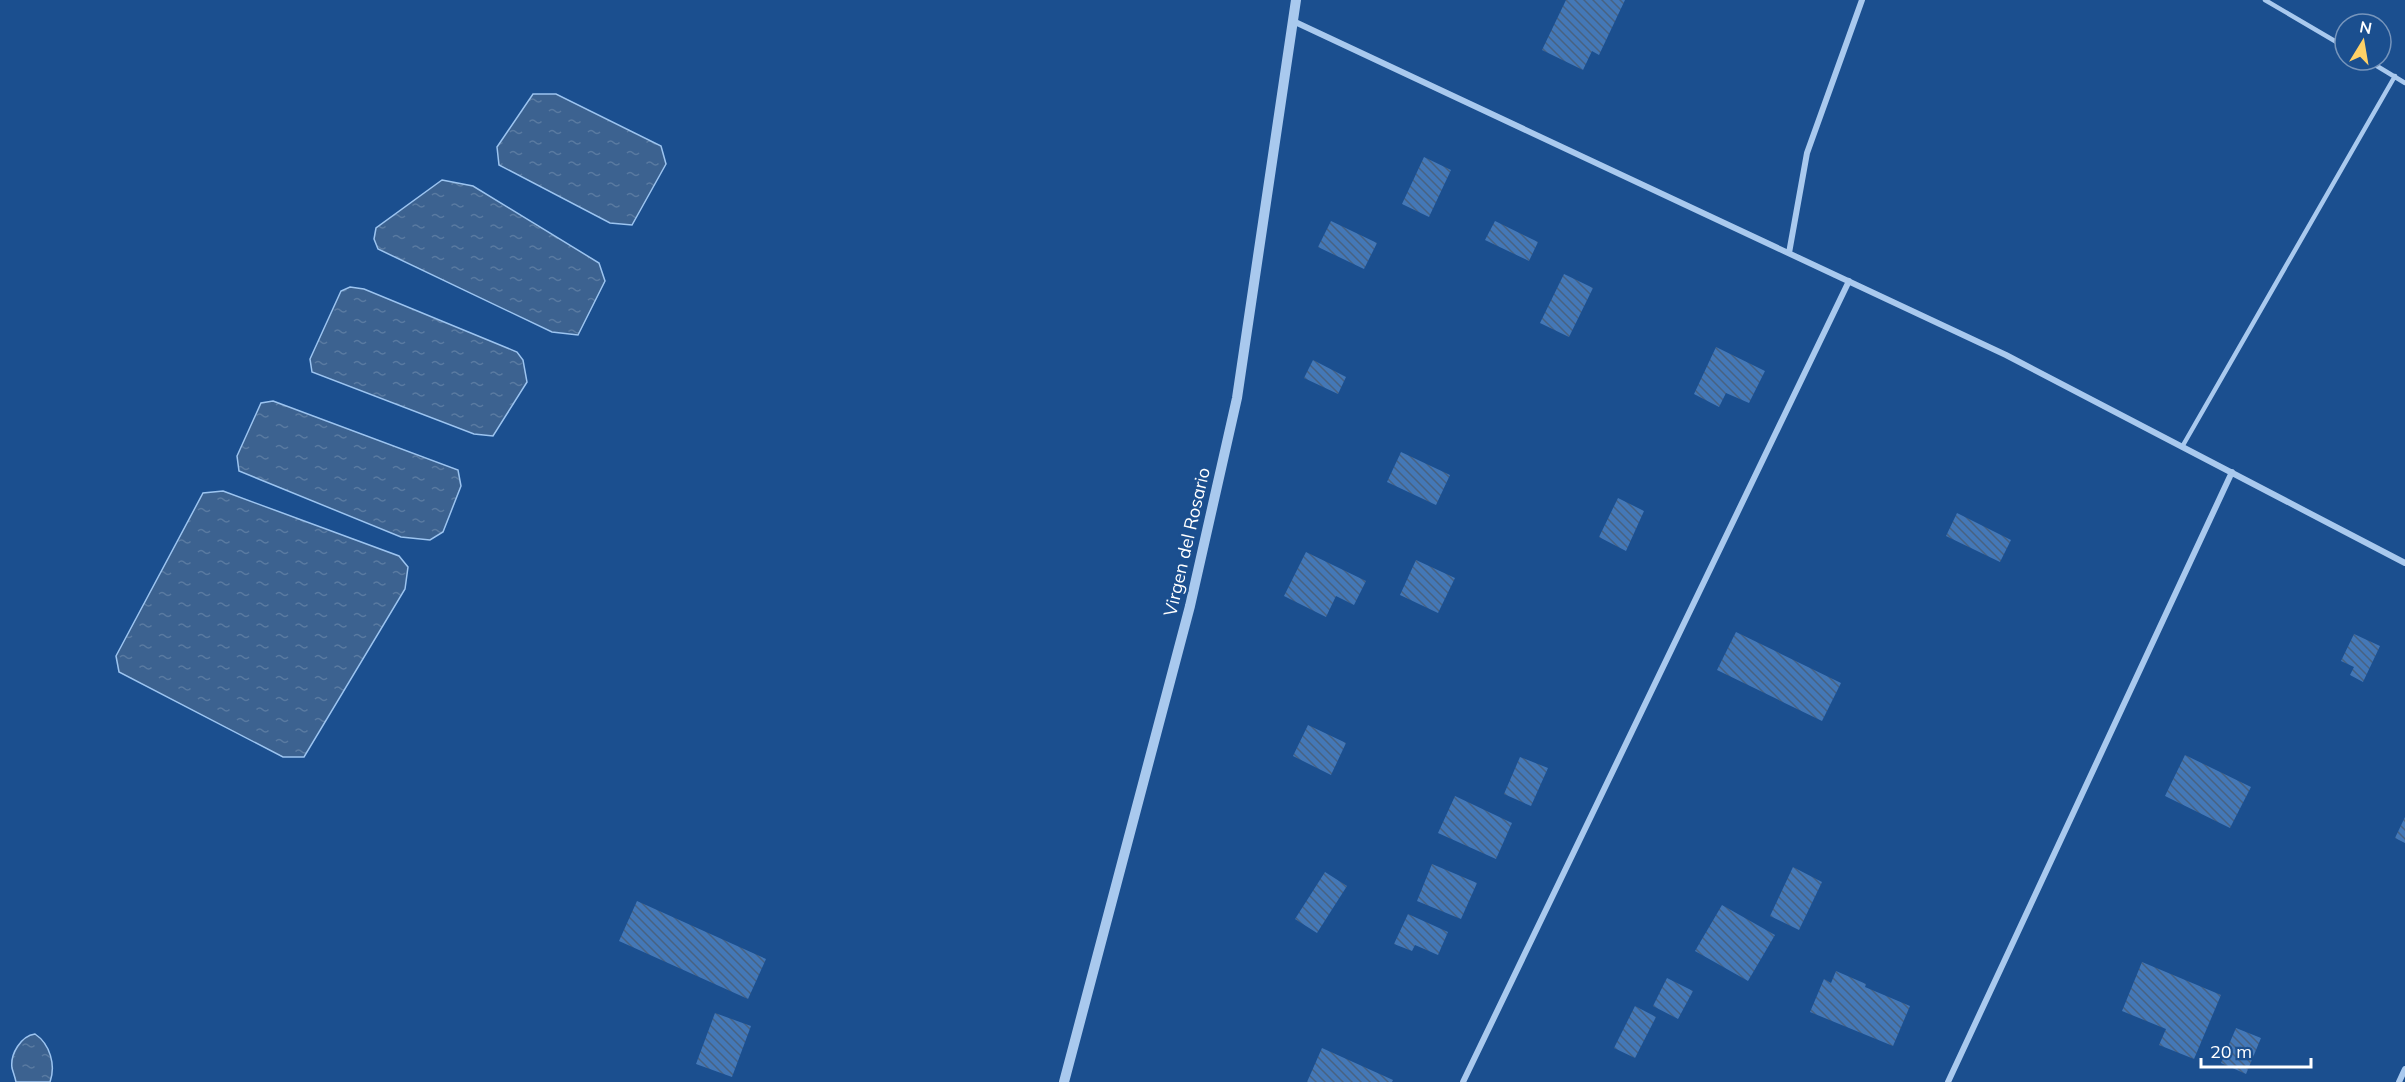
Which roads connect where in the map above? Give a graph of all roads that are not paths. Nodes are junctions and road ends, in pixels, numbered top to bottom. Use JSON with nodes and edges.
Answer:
{"nodes":[{"id":1,"x":1296,"y":0,"type":"edge"},
{"id":2,"x":1862,"y":0,"type":"edge"},
{"id":3,"x":2265,"y":0,"type":"edge"},
{"id":4,"x":1293,"y":21,"type":"junction"},
{"id":5,"x":2333,"y":40,"type":"edge"},
{"id":6,"x":2388,"y":72,"type":"edge"},
{"id":7,"x":2395,"y":76,"type":"junction"},
{"id":8,"x":2405,"y":83,"type":"edge"},
{"id":9,"x":1789,"y":253,"type":"junction"},
{"id":10,"x":1849,"y":281,"type":"junction"},
{"id":11,"x":2182,"y":447,"type":"junction"},
{"id":12,"x":2232,"y":472,"type":"junction"},
{"id":13,"x":2405,"y":563,"type":"edge"},
{"id":14,"x":2405,"y":1069,"type":"edge"},
{"id":15,"x":1064,"y":1082,"type":"edge"},
{"id":16,"x":1463,"y":1082,"type":"edge"},
{"id":17,"x":1948,"y":1082,"type":"edge"},
{"id":18,"x":2399,"y":1082,"type":"edge"}],
"edges":[{"from":1,"to":4,"type":"street","name":"Virgen del Rosario"},
{"from":2,"to":9,"type":"street"},
{"from":3,"to":5,"type":"lane"},
{"from":4,"to":9,"type":"street"},
{"from":4,"to":15,"type":"street","name":"Virgen del Rosario"},
{"from":6,"to":7,"type":"lane"},
{"from":7,"to":8,"type":"lane"},
{"from":7,"to":11,"type":"lane"},
{"from":9,"to":10,"type":"street"},
{"from":10,"to":11,"type":"street"},
{"from":10,"to":16,"type":"street"},
{"from":11,"to":12,"type":"street"},
{"from":12,"to":13,"type":"street"},
{"from":12,"to":17,"type":"street"},
{"from":14,"to":18,"type":"street"}]}
